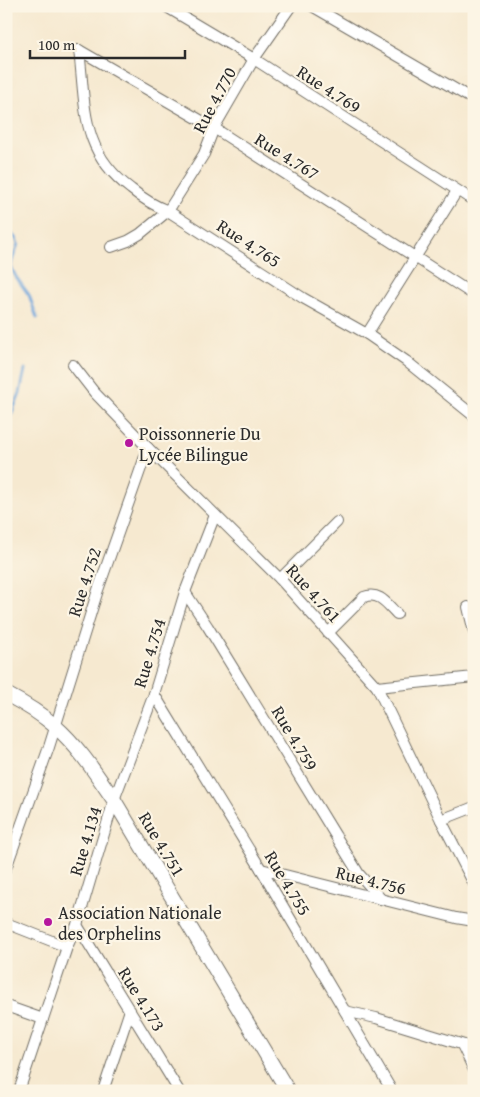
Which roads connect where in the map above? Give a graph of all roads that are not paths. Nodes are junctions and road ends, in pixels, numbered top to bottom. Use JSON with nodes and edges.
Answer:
{"nodes":[{"id":1,"x":165,"y":6,"type":"edge"},
{"id":2,"x":291,"y":6,"type":"edge"},
{"id":3,"x":312,"y":6,"type":"edge"},
{"id":4,"x":79,"y":50,"type":"joint"},
{"id":5,"x":254,"y":59,"type":"junction"},
{"id":6,"x":474,"y":100,"type":"edge"},
{"id":7,"x":214,"y":128,"type":"junction"},
{"id":8,"x":457,"y":191,"type":"junction"},
{"id":9,"x":474,"y":201,"type":"edge"},
{"id":10,"x":168,"y":210,"type":"junction"},
{"id":11,"x":111,"y":247,"type":"dead end"},
{"id":12,"x":415,"y":256,"type":"junction"},
{"id":13,"x":474,"y":295,"type":"edge"},
{"id":14,"x":367,"y":334,"type":"junction"},
{"id":15,"x":74,"y":366,"type":"dead end"},
{"id":16,"x":474,"y":416,"type":"edge"},
{"id":17,"x":148,"y":448,"type":"junction"},
{"id":18,"x":215,"y":515,"type":"junction"},
{"id":19,"x":337,"y":522,"type":"dead end"},
{"id":20,"x":280,"y":579,"type":"junction"},
{"id":21,"x":185,"y":592,"type":"junction"},
{"id":22,"x":468,"y":607,"type":"dead end"},
{"id":23,"x":397,"y":614,"type":"dead end"},
{"id":24,"x":474,"y":632,"type":"edge"},
{"id":25,"x":328,"y":633,"type":"junction"},
{"id":26,"x":474,"y":677,"type":"edge"},
{"id":27,"x":377,"y":687,"type":"junction"},
{"id":28,"x":6,"y":694,"type":"edge"},
{"id":29,"x":154,"y":694,"type":"junction"},
{"id":30,"x":56,"y":726,"type":"junction"},
{"id":31,"x":114,"y":800,"type":"junction"},
{"id":32,"x":474,"y":807,"type":"edge"},
{"id":33,"x":441,"y":820,"type":"junction"},
{"id":34,"x":18,"y":833,"type":"junction"},
{"id":35,"x":6,"y":837,"type":"edge"},
{"id":36,"x":6,"y":868,"type":"edge"},
{"id":37,"x":262,"y":869,"type":"junction"},
{"id":38,"x":474,"y":884,"type":"edge"},
{"id":39,"x":381,"y":899,"type":"junction"},
{"id":40,"x":474,"y":921,"type":"edge"},
{"id":41,"x":6,"y":923,"type":"edge"},
{"id":42,"x":77,"y":925,"type":"junction"},
{"id":43,"x":67,"y":947,"type":"junction"},
{"id":44,"x":6,"y":1006,"type":"edge"},
{"id":45,"x":130,"y":1010,"type":"junction"},
{"id":46,"x":345,"y":1011,"type":"junction"},
{"id":47,"x":43,"y":1019,"type":"junction"},
{"id":48,"x":462,"y":1045,"type":"junction"},
{"id":49,"x":474,"y":1048,"type":"edge"},
{"id":50,"x":474,"y":1070,"type":"edge"},
{"id":51,"x":19,"y":1091,"type":"edge"},
{"id":52,"x":103,"y":1091,"type":"edge"},
{"id":53,"x":180,"y":1091,"type":"edge"},
{"id":54,"x":288,"y":1091,"type":"edge"},
{"id":55,"x":392,"y":1091,"type":"edge"}],
"edges":[{"from":1,"to":5,"type":"street","name":"Rue 4.769"},
{"from":2,"to":5,"type":"street","name":"Rue 4.770"},
{"from":3,"to":6,"type":"street"},
{"from":4,"to":7,"type":"street","name":"Rue 4.767"},
{"from":4,"to":10,"type":"street","name":"Rue 4.765"},
{"from":5,"to":7,"type":"street","name":"Rue 4.770"},
{"from":5,"to":8,"type":"street","name":"Rue 4.769"},
{"from":7,"to":10,"type":"street","name":"Rue 4.770"},
{"from":7,"to":12,"type":"street","name":"Rue 4.767"},
{"from":8,"to":9,"type":"street","name":"Rue 4.769"},
{"from":8,"to":12,"type":"street"},
{"from":10,"to":11,"type":"street","name":"Rue 4.770"},
{"from":10,"to":14,"type":"street","name":"Rue 4.765"},
{"from":12,"to":13,"type":"street","name":"Rue 4.767"},
{"from":12,"to":14,"type":"street"},
{"from":14,"to":16,"type":"street","name":"Rue 4.765"},
{"from":15,"to":17,"type":"street","name":"Rue 4.761"},
{"from":17,"to":18,"type":"street","name":"Rue 4.761"},
{"from":17,"to":30,"type":"street","name":"Rue 4.752"},
{"from":18,"to":20,"type":"street","name":"Rue 4.761"},
{"from":18,"to":21,"type":"street","name":"Rue 4.754"},
{"from":19,"to":20,"type":"street"},
{"from":20,"to":25,"type":"street","name":"Rue 4.761"},
{"from":21,"to":29,"type":"street","name":"Rue 4.754"},
{"from":21,"to":39,"type":"street","name":"Rue 4.759"},
{"from":22,"to":24,"type":"street"},
{"from":23,"to":25,"type":"street"},
{"from":25,"to":27,"type":"street","name":"Rue 4.761"},
{"from":26,"to":27,"type":"street"},
{"from":27,"to":33,"type":"street","name":"Rue 4.761"},
{"from":28,"to":30,"type":"main road","name":"Rue 4.751"},
{"from":29,"to":31,"type":"street","name":"Rue 4.754"},
{"from":29,"to":37,"type":"street","name":"Rue 4.755"},
{"from":30,"to":31,"type":"main road","name":"Rue 4.751"},
{"from":30,"to":34,"type":"street","name":"Rue 4.752"},
{"from":31,"to":42,"type":"street","name":"Rue 4.134"},
{"from":31,"to":54,"type":"main road","name":"Rue 4.751"},
{"from":32,"to":33,"type":"street"},
{"from":33,"to":38,"type":"street","name":"Rue 4.761"},
{"from":34,"to":35,"type":"street"},
{"from":34,"to":36,"type":"street","name":"Rue 4.752"},
{"from":37,"to":39,"type":"street","name":"Rue 4.756"},
{"from":37,"to":46,"type":"street","name":"Rue 4.755"},
{"from":39,"to":40,"type":"street","name":"Rue 4.756"},
{"from":41,"to":43,"type":"street"},
{"from":42,"to":43,"type":"street","name":"Rue 4.134"},
{"from":42,"to":45,"type":"street","name":"Rue 4.173"},
{"from":43,"to":47,"type":"street","name":"Rue 4.134"},
{"from":44,"to":47,"type":"street"},
{"from":45,"to":52,"type":"street"},
{"from":45,"to":53,"type":"street","name":"Rue 4.173"},
{"from":46,"to":48,"type":"street"},
{"from":46,"to":55,"type":"street","name":"Rue 4.755"},
{"from":47,"to":51,"type":"street","name":"Rue 4.134"},
{"from":48,"to":49,"type":"street"},
{"from":48,"to":50,"type":"street"}]}
